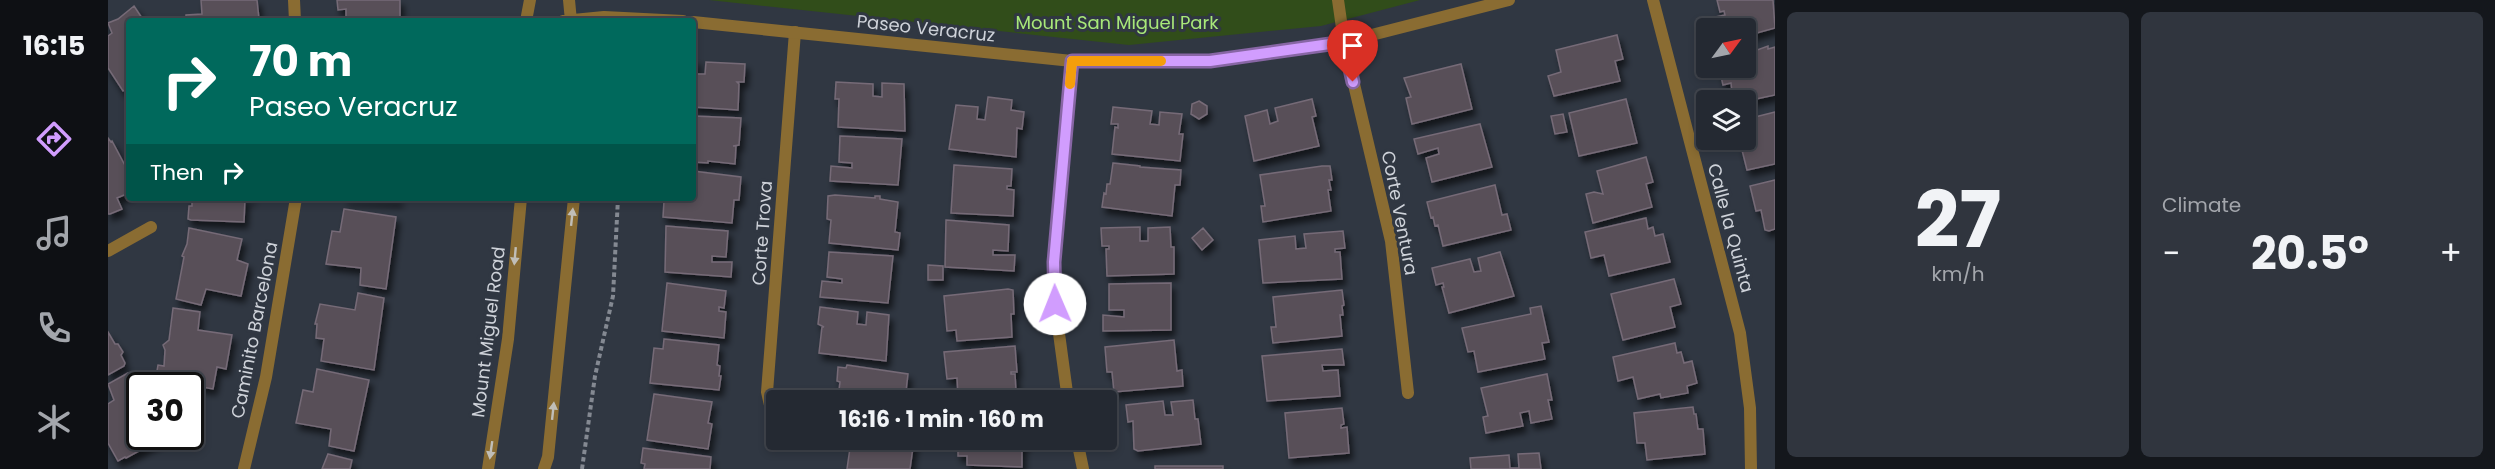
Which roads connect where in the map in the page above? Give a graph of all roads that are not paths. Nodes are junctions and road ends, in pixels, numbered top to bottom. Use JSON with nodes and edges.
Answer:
{"nodes":[{"id":1,"x":294,"y":0,"type":"edge"},
{"id":2,"x":530,"y":0,"type":"edge"},
{"id":3,"x":569,"y":0,"type":"edge"},
{"id":4,"x":1338,"y":0,"type":"edge"},
{"id":5,"x":1509,"y":0,"type":"edge"},
{"id":6,"x":1653,"y":0,"type":"edge"},
{"id":7,"x":295,"y":18,"type":"edge"},
{"id":8,"x":527,"y":18,"type":"edge"},
{"id":9,"x":568,"y":18,"type":"edge"},
{"id":10,"x":592,"y":18,"type":"edge"},
{"id":11,"x":624,"y":18,"type":"edge"},
{"id":12,"x":696,"y":22,"type":"edge"},
{"id":13,"x":795,"y":32,"type":"junction"},
{"id":14,"x":1344,"y":42,"type":"junction"},
{"id":15,"x":1072,"y":61,"type":"junction"},
{"id":16,"x":295,"y":201,"type":"edge"},
{"id":17,"x":521,"y":201,"type":"edge"},
{"id":18,"x":574,"y":201,"type":"edge"},
{"id":19,"x":152,"y":227,"type":"dead end"},
{"id":20,"x":108,"y":251,"type":"edge"},
{"id":21,"x":767,"y":390,"type":"edge"},
{"id":22,"x":1067,"y":390,"type":"edge"},
{"id":23,"x":1408,"y":393,"type":"dead end"},
{"id":24,"x":1079,"y":450,"type":"edge"},
{"id":25,"x":244,"y":469,"type":"edge"},
{"id":26,"x":488,"y":469,"type":"edge"},
{"id":27,"x":544,"y":469,"type":"edge"},
{"id":28,"x":1083,"y":469,"type":"edge"},
{"id":29,"x":1751,"y":469,"type":"edge"}],
"edges":[{"from":1,"to":7,"type":"street"},
{"from":2,"to":8,"type":"street"},
{"from":3,"to":9,"type":"street"},
{"from":4,"to":14,"type":"street","name":"Corte Ventura"},
{"from":5,"to":14,"type":"street","name":"Paseo Veracruz"},
{"from":6,"to":29,"type":"street","name":"Calle la Quinta"},
{"from":10,"to":11,"type":"street"},
{"from":12,"to":13,"type":"street","name":"Paseo Veracruz"},
{"from":13,"to":15,"type":"street","name":"Paseo Veracruz"},
{"from":13,"to":21,"type":"street","name":"Corte Trova"},
{"from":14,"to":15,"type":"street","name":"Paseo Veracruz"},
{"from":14,"to":23,"type":"street","name":"Corte Ventura"},
{"from":15,"to":22,"type":"street"},
{"from":16,"to":25,"type":"street","name":"Caminito Barcelona"},
{"from":17,"to":26,"type":"street","name":"Mount Miguel Road","one_way":true},
{"from":27,"to":18,"type":"street","one_way":true},
{"from":19,"to":20,"type":"street"},
{"from":24,"to":28,"type":"street"}]}
